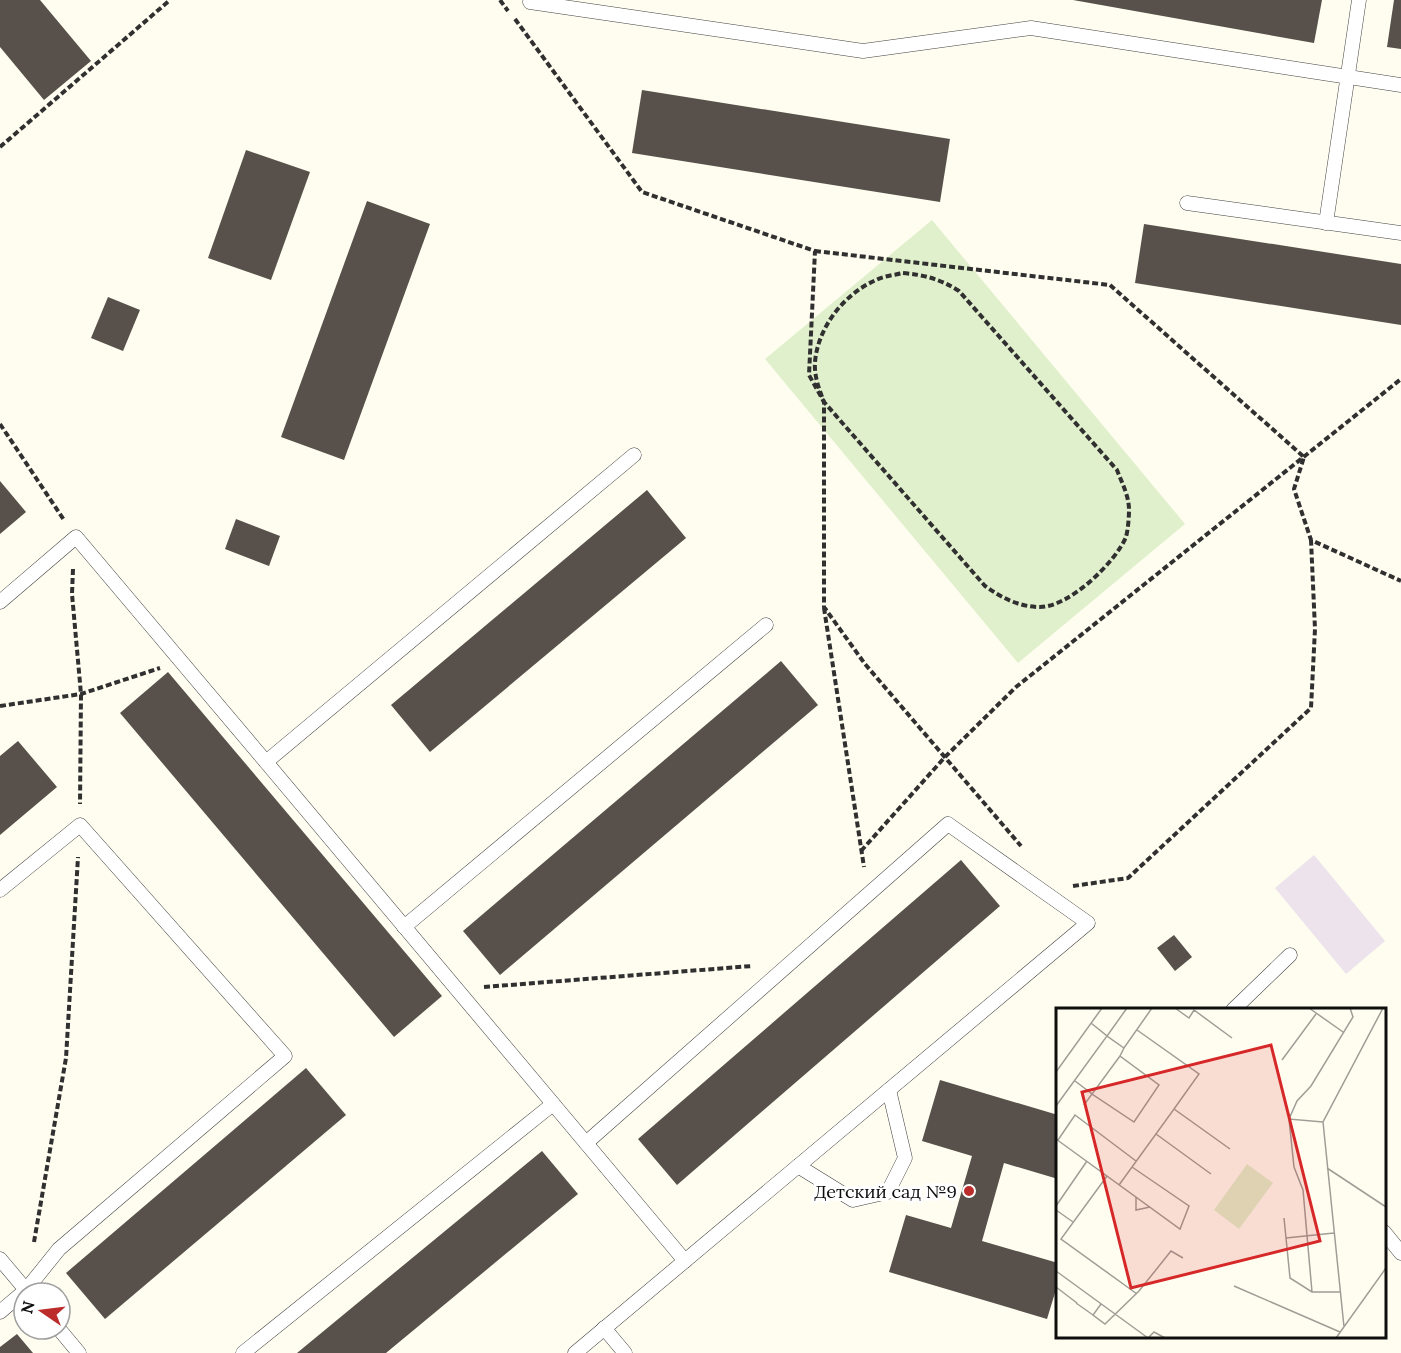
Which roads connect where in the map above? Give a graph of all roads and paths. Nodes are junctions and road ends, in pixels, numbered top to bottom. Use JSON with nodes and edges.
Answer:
{"nodes":[{"id":1,"x":170,"y":0,"type":"edge"},
{"id":2,"x":500,"y":0,"type":"edge"},
{"id":3,"x":1359,"y":0,"type":"edge"},
{"id":4,"x":528,"y":1,"type":"edge"},
{"id":5,"x":1348,"y":77,"type":"junction"},
{"id":6,"x":1401,"y":85,"type":"edge"},
{"id":7,"x":0,"y":147,"type":"edge"},
{"id":8,"x":1187,"y":203,"type":"dead end"},
{"id":9,"x":1326,"y":223,"type":"junction"},
{"id":10,"x":1401,"y":233,"type":"edge"},
{"id":11,"x":815,"y":252,"type":"junction"},
{"id":12,"x":1401,"y":379,"type":"edge"},
{"id":13,"x":824,"y":402,"type":"junction"},
{"id":14,"x":634,"y":455,"type":"dead end"},
{"id":15,"x":1304,"y":457,"type":"junction"},
{"id":16,"x":1311,"y":540,"type":"junction"},
{"id":17,"x":1401,"y":580,"type":"edge"},
{"id":18,"x":0,"y":602,"type":"edge"},
{"id":19,"x":824,"y":607,"type":"junction"},
{"id":20,"x":766,"y":625,"type":"dead end"},
{"id":21,"x":180,"y":661,"type":"junction"},
{"id":22,"x":0,"y":706,"type":"edge"},
{"id":23,"x":945,"y":757,"type":"junction"},
{"id":24,"x":266,"y":762,"type":"junction"},
{"id":25,"x":861,"y":851,"type":"junction"},
{"id":26,"x":1027,"y":853,"type":"dead end"},
{"id":27,"x":1069,"y":886,"type":"dead end"},
{"id":28,"x":0,"y":890,"type":"edge"},
{"id":29,"x":868,"y":895,"type":"junction"},
{"id":30,"x":405,"y":927,"type":"junction"},
{"id":31,"x":1290,"y":955,"type":"dead end"},
{"id":32,"x":790,"y":963,"type":"junction"},
{"id":33,"x":457,"y":989,"type":"junction"},
{"id":34,"x":1235,"y":1008,"type":"edge"},
{"id":35,"x":889,"y":1090,"type":"junction"},
{"id":36,"x":553,"y":1104,"type":"junction"},
{"id":37,"x":586,"y":1143,"type":"junction"},
{"id":38,"x":798,"y":1166,"type":"junction"},
{"id":39,"x":1386,"y":1234,"type":"edge"},
{"id":40,"x":1401,"y":1253,"type":"edge"},
{"id":41,"x":0,"y":1259,"type":"edge"},
{"id":42,"x":685,"y":1261,"type":"junction"},
{"id":43,"x":18,"y":1281,"type":"edge"},
{"id":44,"x":35,"y":1281,"type":"edge"},
{"id":45,"x":604,"y":1328,"type":"junction"},
{"id":46,"x":69,"y":1341,"type":"edge"},
{"id":47,"x":79,"y":1353,"type":"edge"},
{"id":48,"x":243,"y":1353,"type":"edge"},
{"id":49,"x":575,"y":1353,"type":"edge"},
{"id":50,"x":625,"y":1353,"type":"edge"}],
"edges":[{"from":1,"to":7,"type":"path"},
{"from":2,"to":11,"type":"path"},
{"from":3,"to":5,"type":"lane"},
{"from":4,"to":5,"type":"lane"},
{"from":5,"to":6,"type":"lane"},
{"from":5,"to":9,"type":"lane"},
{"from":8,"to":9,"type":"lane"},
{"from":9,"to":10,"type":"lane"},
{"from":11,"to":13,"type":"path"},
{"from":11,"to":15,"type":"path"},
{"from":12,"to":15,"type":"path"},
{"from":13,"to":13,"type":"path"},
{"from":13,"to":19,"type":"path"},
{"from":14,"to":24,"type":"lane"},
{"from":15,"to":16,"type":"path"},
{"from":15,"to":23,"type":"path"},
{"from":16,"to":17,"type":"path"},
{"from":16,"to":27,"type":"path"},
{"from":18,"to":21,"type":"lane"},
{"from":19,"to":23,"type":"path"},
{"from":19,"to":25,"type":"path"},
{"from":20,"to":30,"type":"lane"},
{"from":21,"to":22,"type":"path"},
{"from":21,"to":24,"type":"lane"},
{"from":23,"to":25,"type":"path"},
{"from":23,"to":26,"type":"path"},
{"from":24,"to":30,"type":"lane"},
{"from":25,"to":29,"type":"path"},
{"from":28,"to":44,"type":"lane"},
{"from":29,"to":32,"type":"lane"},
{"from":29,"to":35,"type":"lane"},
{"from":30,"to":33,"type":"lane"},
{"from":31,"to":34,"type":"lane"},
{"from":32,"to":33,"type":"path"},
{"from":32,"to":37,"type":"lane"},
{"from":33,"to":36,"type":"lane"},
{"from":35,"to":38,"type":"lane"},
{"from":35,"to":38,"type":"lane"},
{"from":36,"to":37,"type":"lane"},
{"from":36,"to":48,"type":"lane"},
{"from":37,"to":42,"type":"lane"},
{"from":38,"to":42,"type":"lane"},
{"from":39,"to":40,"type":"lane"},
{"from":41,"to":43,"type":"lane"},
{"from":42,"to":45,"type":"lane"},
{"from":45,"to":49,"type":"lane"},
{"from":45,"to":50,"type":"lane"},
{"from":46,"to":47,"type":"lane"}]}
